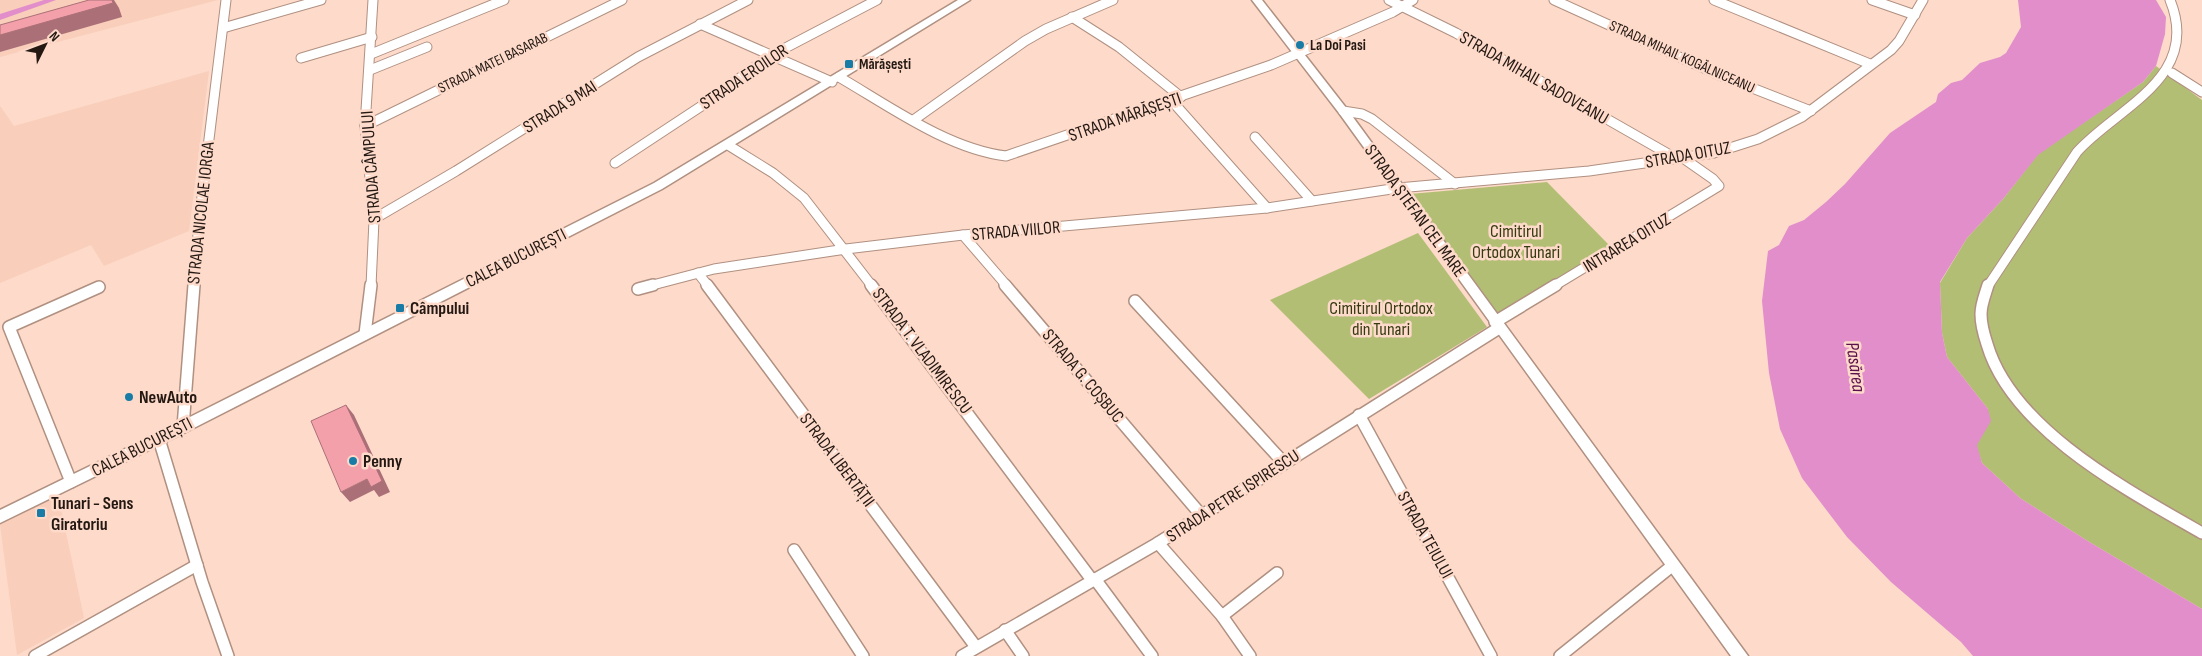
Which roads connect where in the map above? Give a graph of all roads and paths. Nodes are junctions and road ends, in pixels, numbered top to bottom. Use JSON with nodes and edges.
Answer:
{"nodes":[{"id":1,"x":226,"y":0,"type":"edge"},
{"id":2,"x":321,"y":0,"type":"edge"},
{"id":3,"x":504,"y":0,"type":"edge"},
{"id":4,"x":622,"y":0,"type":"edge"},
{"id":5,"x":748,"y":0,"type":"edge"},
{"id":6,"x":877,"y":0,"type":"edge"},
{"id":7,"x":965,"y":0,"type":"edge"},
{"id":8,"x":1113,"y":0,"type":"edge"},
{"id":9,"x":1257,"y":0,"type":"edge"},
{"id":10,"x":1390,"y":0,"type":"edge"},
{"id":11,"x":1413,"y":0,"type":"edge"},
{"id":12,"x":1554,"y":0,"type":"edge"},
{"id":13,"x":1714,"y":0,"type":"edge"},
{"id":14,"x":1872,"y":0,"type":"edge"},
{"id":15,"x":1923,"y":0,"type":"edge"},
{"id":16,"x":2170,"y":0,"type":"edge"},
{"id":17,"x":375,"y":1,"type":"edge"},
{"id":18,"x":1404,"y":7,"type":"junction"},
{"id":19,"x":1915,"y":15,"type":"junction"},
{"id":20,"x":1072,"y":17,"type":"junction"},
{"id":21,"x":700,"y":24,"type":"junction"},
{"id":22,"x":223,"y":28,"type":"junction"},
{"id":23,"x":372,"y":37,"type":"junction"},
{"id":24,"x":427,"y":47,"type":"dead end"},
{"id":25,"x":1299,"y":53,"type":"junction"},
{"id":26,"x":371,"y":54,"type":"junction"},
{"id":27,"x":770,"y":56,"type":"junction"},
{"id":28,"x":301,"y":58,"type":"dead end"},
{"id":29,"x":1870,"y":64,"type":"junction"},
{"id":30,"x":370,"y":70,"type":"junction"},
{"id":31,"x":2172,"y":73,"type":"junction"},
{"id":32,"x":835,"y":80,"type":"junction"},
{"id":33,"x":2202,"y":92,"type":"edge"},
{"id":34,"x":1181,"y":97,"type":"junction"},
{"id":35,"x":1172,"y":101,"type":"junction"},
{"id":36,"x":1343,"y":111,"type":"junction"},
{"id":37,"x":1811,"y":111,"type":"junction"},
{"id":38,"x":915,"y":119,"type":"junction"},
{"id":39,"x":365,"y":126,"type":"junction"},
{"id":40,"x":1255,"y":137,"type":"dead end"},
{"id":41,"x":728,"y":145,"type":"junction"},
{"id":42,"x":1680,"y":159,"type":"junction"},
{"id":43,"x":615,"y":163,"type":"dead end"},
{"id":44,"x":1455,"y":184,"type":"junction"},
{"id":45,"x":1398,"y":188,"type":"junction"},
{"id":46,"x":1312,"y":201,"type":"junction"},
{"id":47,"x":1267,"y":208,"type":"junction"},
{"id":48,"x":374,"y":219,"type":"junction"},
{"id":49,"x":964,"y":236,"type":"junction"},
{"id":50,"x":846,"y":249,"type":"junction"},
{"id":51,"x":698,"y":272,"type":"junction"},
{"id":52,"x":99,"y":287,"type":"dead end"},
{"id":53,"x":638,"y":289,"type":"dead end"},
{"id":54,"x":1136,"y":301,"type":"dead end"},
{"id":55,"x":1497,"y":325,"type":"junction"},
{"id":56,"x":365,"y":334,"type":"junction"},
{"id":57,"x":1358,"y":415,"type":"junction"},
{"id":58,"x":183,"y":427,"type":"junction"},
{"id":59,"x":159,"y":439,"type":"junction"},
{"id":60,"x":1284,"y":463,"type":"junction"},
{"id":61,"x":71,"y":482,"type":"junction"},
{"id":62,"x":1202,"y":516,"type":"junction"},
{"id":63,"x":0,"y":517,"type":"edge"},
{"id":64,"x":2202,"y":533,"type":"edge"},
{"id":65,"x":1158,"y":544,"type":"junction"},
{"id":66,"x":794,"y":550,"type":"dead end"},
{"id":67,"x":197,"y":565,"type":"junction"},
{"id":68,"x":1672,"y":566,"type":"junction"},
{"id":69,"x":1277,"y":573,"type":"dead end"},
{"id":70,"x":1093,"y":579,"type":"junction"},
{"id":71,"x":1222,"y":616,"type":"junction"},
{"id":72,"x":1005,"y":630,"type":"junction"},
{"id":73,"x":976,"y":647,"type":"junction"},
{"id":74,"x":35,"y":656,"type":"edge"},
{"id":75,"x":228,"y":656,"type":"edge"},
{"id":76,"x":864,"y":656,"type":"edge"},
{"id":77,"x":962,"y":656,"type":"edge"},
{"id":78,"x":1023,"y":656,"type":"edge"},
{"id":79,"x":1152,"y":656,"type":"edge"},
{"id":80,"x":1250,"y":656,"type":"edge"},
{"id":81,"x":1491,"y":656,"type":"edge"},
{"id":82,"x":1560,"y":656,"type":"edge"},
{"id":83,"x":1740,"y":656,"type":"edge"}],
"edges":[{"from":1,"to":22,"type":"street","name":"STRADA NICOLAE IORGA"},
{"from":2,"to":22,"type":"street"},
{"from":3,"to":26,"type":"street"},
{"from":4,"to":39,"type":"street","name":"STRADA MATEI BASARAB"},
{"from":5,"to":21,"type":"street","name":"STRADA 9 MAI"},
{"from":6,"to":27,"type":"street","name":"STRADA EROILOR"},
{"from":7,"to":32,"type":"main road","name":"CALEA BUCUREȘTI"},
{"from":8,"to":20,"type":"street"},
{"from":9,"to":25,"type":"main road","name":"STRADA ȘTEFAN CEL MARE"},
{"from":10,"to":18,"type":"street","name":"STRADA MIHAIL SADOVEANU"},
{"from":11,"to":18,"type":"street","name":"STRADA MĂRĂȘEȘTI"},
{"from":12,"to":37,"type":"street","name":"STRADA MIHAIL KOGĂLNICEANU"},
{"from":13,"to":29,"type":"street"},
{"from":14,"to":19,"type":"street"},
{"from":15,"to":19,"type":"street","name":"STRADA OITUZ"},
{"from":16,"to":31,"type":"street"},
{"from":17,"to":23,"type":"street","name":"STRADA CÂMPULUI"},
{"from":18,"to":25,"type":"street","name":"STRADA MĂRĂȘEȘTI"},
{"from":18,"to":42,"type":"street","name":"STRADA MIHAIL SADOVEANU"},
{"from":19,"to":29,"type":"street","name":"STRADA OITUZ"},
{"from":20,"to":34,"type":"street"},
{"from":20,"to":38,"type":"street"},
{"from":21,"to":27,"type":"street","name":"STRADA MĂRĂȘEȘTI"},
{"from":21,"to":48,"type":"street","name":"STRADA 9 MAI"},
{"from":22,"to":58,"type":"street","name":"STRADA NICOLAE IORGA"},
{"from":23,"to":26,"type":"street","name":"STRADA CÂMPULUI"},
{"from":23,"to":28,"type":"street"},
{"from":24,"to":30,"type":"street"},
{"from":25,"to":34,"type":"street","name":"STRADA MĂRĂȘEȘTI"},
{"from":25,"to":36,"type":"main road","name":"STRADA ȘTEFAN CEL MARE"},
{"from":26,"to":30,"type":"street","name":"STRADA CÂMPULUI"},
{"from":27,"to":32,"type":"street","name":"STRADA MĂRĂȘEȘTI"},
{"from":27,"to":43,"type":"street","name":"STRADA EROILOR"},
{"from":29,"to":37,"type":"street","name":"STRADA OITUZ"},
{"from":30,"to":39,"type":"street","name":"STRADA CÂMPULUI"},
{"from":31,"to":33,"type":"street"},
{"from":31,"to":64,"type":"street"},
{"from":32,"to":38,"type":"street","name":"STRADA MĂRĂȘEȘTI"},
{"from":32,"to":41,"type":"main road","name":"CALEA BUCUREȘTI"},
{"from":34,"to":35,"type":"street","name":"STRADA MĂRĂȘEȘTI"},
{"from":35,"to":38,"type":"street","name":"STRADA MĂRĂȘEȘTI"},
{"from":35,"to":47,"type":"street"},
{"from":36,"to":44,"type":"street"},
{"from":36,"to":45,"type":"main road","name":"STRADA ȘTEFAN CEL MARE"},
{"from":37,"to":42,"type":"street","name":"STRADA OITUZ"},
{"from":39,"to":48,"type":"street","name":"STRADA CÂMPULUI"},
{"from":40,"to":46,"type":"street"},
{"from":41,"to":50,"type":"street","name":"STRADA T. VLADIMIRESCU"},
{"from":41,"to":56,"type":"main road","name":"CALEA BUCUREȘTI"},
{"from":42,"to":44,"type":"street","name":"STRADA OITUZ"},
{"from":42,"to":55,"type":"street","name":"INTRAREA OITUZ"},
{"from":44,"to":45,"type":"street","name":"STRADA OITUZ"},
{"from":45,"to":46,"type":"street","name":"STRADA VIILOR"},
{"from":45,"to":55,"type":"main road","name":"STRADA ȘTEFAN CEL MARE"},
{"from":46,"to":47,"type":"street","name":"STRADA VIILOR"},
{"from":47,"to":49,"type":"street","name":"STRADA VIILOR"},
{"from":48,"to":56,"type":"street","name":"STRADA CÂMPULUI"},
{"from":49,"to":50,"type":"street","name":"STRADA VIILOR"},
{"from":49,"to":62,"type":"street","name":"STRADA G. COȘBUC"},
{"from":50,"to":51,"type":"street","name":"STRADA VIILOR"},
{"from":50,"to":70,"type":"street","name":"STRADA T. VLADIMIRESCU"},
{"from":51,"to":53,"type":"street","name":"STRADA VIILOR"},
{"from":51,"to":73,"type":"street","name":"STRADA LIBERTĂȚII"},
{"from":52,"to":61,"type":"street"},
{"from":54,"to":60,"type":"street"},
{"from":55,"to":57,"type":"street","name":"STRADA PETRE ISPIRESCU"},
{"from":55,"to":68,"type":"main road","name":"STRADA ȘTEFAN CEL MARE"},
{"from":56,"to":58,"type":"main road","name":"CALEA BUCUREȘTI"},
{"from":57,"to":60,"type":"street","name":"STRADA PETRE ISPIRESCU"},
{"from":57,"to":81,"type":"street","name":"STRADA TEIULUI"},
{"from":58,"to":59,"type":"main road","name":"CALEA BUCUREȘTI"},
{"from":59,"to":61,"type":"main road","name":"CALEA BUCUREȘTI"},
{"from":59,"to":67,"type":"street"},
{"from":60,"to":62,"type":"street","name":"STRADA PETRE ISPIRESCU"},
{"from":61,"to":63,"type":"main road","name":"CALEA BUCUREȘTI"},
{"from":62,"to":65,"type":"street","name":"STRADA PETRE ISPIRESCU"},
{"from":65,"to":70,"type":"street","name":"STRADA PETRE ISPIRESCU"},
{"from":65,"to":71,"type":"street"},
{"from":66,"to":76,"type":"street"},
{"from":67,"to":74,"type":"street"},
{"from":67,"to":75,"type":"street"},
{"from":68,"to":82,"type":"street"},
{"from":68,"to":83,"type":"main road","name":"STRADA ȘTEFAN CEL MARE"},
{"from":69,"to":71,"type":"street"},
{"from":70,"to":72,"type":"street","name":"STRADA PETRE ISPIRESCU"},
{"from":70,"to":79,"type":"street","name":"STRADA T. VLADIMIRESCU"},
{"from":71,"to":80,"type":"street"},
{"from":72,"to":73,"type":"street","name":"STRADA PETRE ISPIRESCU"},
{"from":72,"to":78,"type":"street"},
{"from":73,"to":77,"type":"street","name":"STRADA PETRE ISPIRESCU"}]}
